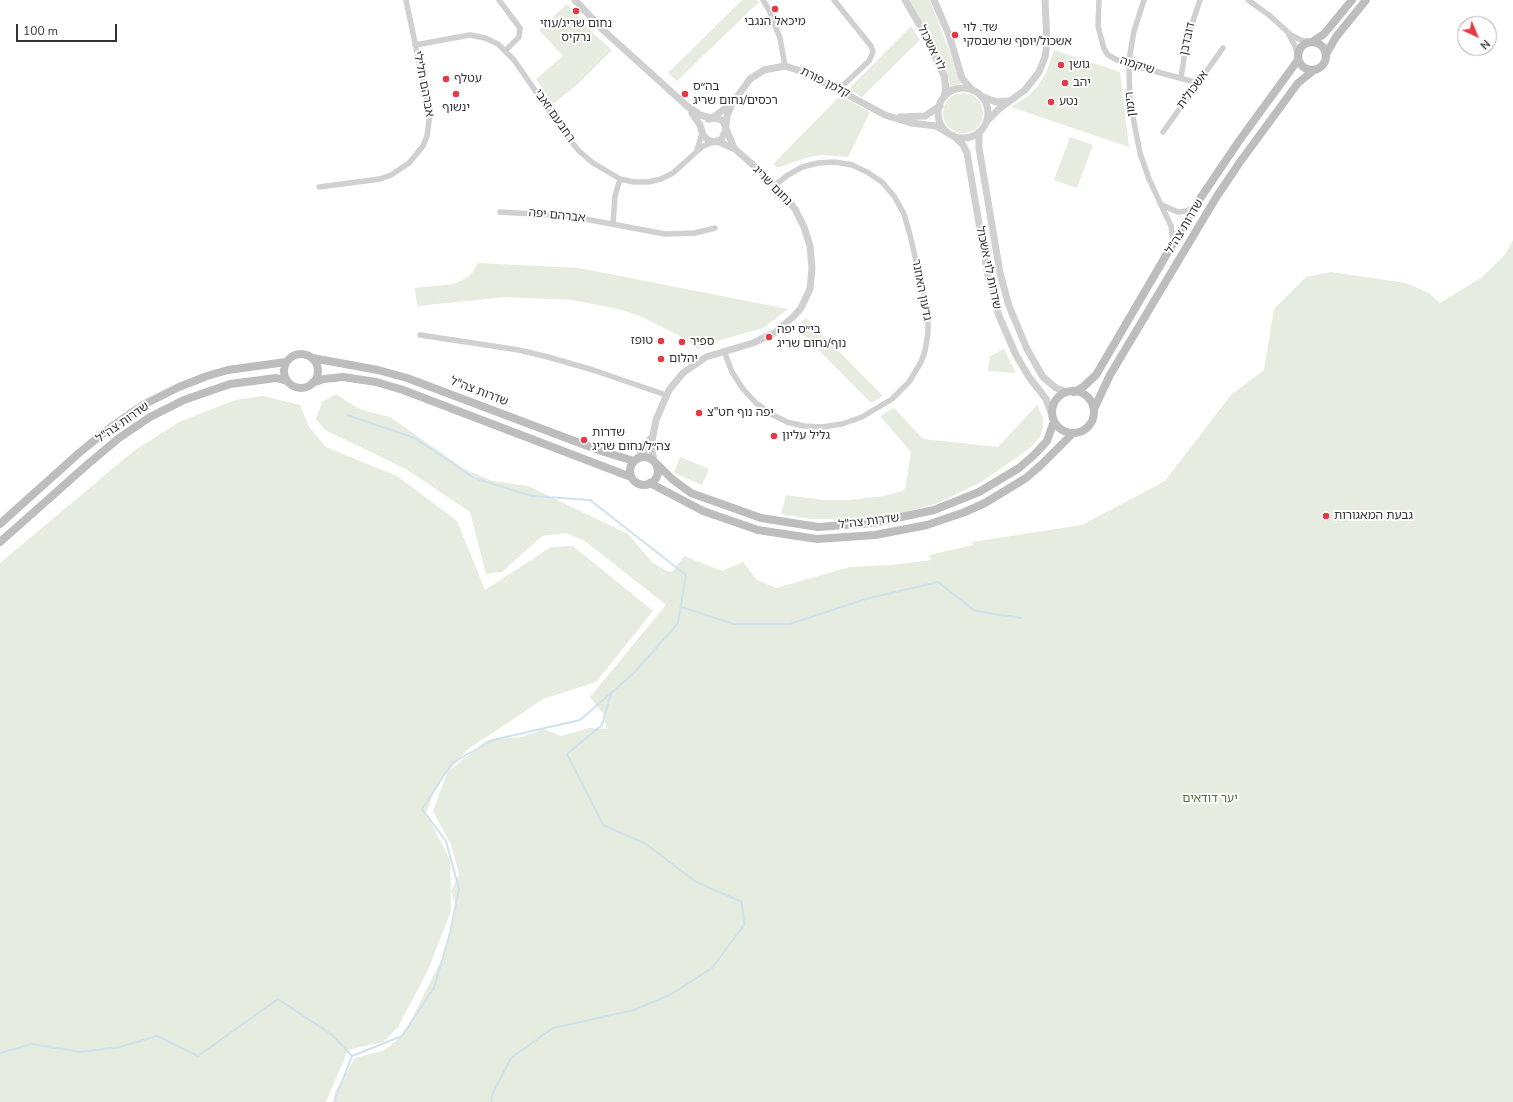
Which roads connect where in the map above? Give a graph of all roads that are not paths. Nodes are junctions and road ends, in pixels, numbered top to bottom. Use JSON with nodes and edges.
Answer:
{"nodes":[{"id":1,"x":406,"y":0,"type":"edge"},
{"id":2,"x":499,"y":0,"type":"edge"},
{"id":3,"x":575,"y":0,"type":"edge"},
{"id":4,"x":763,"y":0,"type":"edge"},
{"id":5,"x":834,"y":0,"type":"edge"},
{"id":6,"x":905,"y":0,"type":"edge"},
{"id":7,"x":934,"y":0,"type":"edge"},
{"id":8,"x":1045,"y":0,"type":"edge"},
{"id":9,"x":1100,"y":0,"type":"edge"},
{"id":10,"x":1144,"y":0,"type":"edge"},
{"id":11,"x":1200,"y":0,"type":"edge"},
{"id":12,"x":1248,"y":0,"type":"edge"},
{"id":13,"x":1352,"y":0,"type":"edge"},
{"id":14,"x":1366,"y":0,"type":"edge"},
{"id":15,"x":1283,"y":29,"type":"junction"},
{"id":16,"x":1311,"y":42,"type":"junction"},
{"id":17,"x":415,"y":45,"type":"junction"},
{"id":18,"x":1223,"y":48,"type":"dead end"},
{"id":19,"x":506,"y":50,"type":"junction"},
{"id":20,"x":1326,"y":54,"type":"junction"},
{"id":21,"x":1298,"y":58,"type":"junction"},
{"id":22,"x":1129,"y":64,"type":"junction"},
{"id":23,"x":785,"y":66,"type":"junction"},
{"id":24,"x":1314,"y":70,"type":"junction"},
{"id":25,"x":1182,"y":78,"type":"junction"},
{"id":26,"x":1198,"y":83,"type":"junction"},
{"id":27,"x":838,"y":90,"type":"junction"},
{"id":28,"x":977,"y":94,"type":"junction"},
{"id":29,"x":1013,"y":99,"type":"junction"},
{"id":30,"x":733,"y":102,"type":"junction"},
{"id":31,"x":941,"y":102,"type":"junction"},
{"id":32,"x":687,"y":106,"type":"junction"},
{"id":33,"x":880,"y":112,"type":"junction"},
{"id":34,"x":712,"y":118,"type":"junction"},
{"id":35,"x":984,"y":126,"type":"junction"},
{"id":36,"x":726,"y":128,"type":"junction"},
{"id":37,"x":702,"y":131,"type":"junction"},
{"id":38,"x":1163,"y":132,"type":"dead end"},
{"id":39,"x":951,"y":135,"type":"junction"},
{"id":40,"x":716,"y":141,"type":"junction"},
{"id":41,"x":735,"y":149,"type":"junction"},
{"id":42,"x":695,"y":153,"type":"junction"},
{"id":43,"x":620,"y":179,"type":"junction"},
{"id":44,"x":775,"y":186,"type":"junction"},
{"id":45,"x":319,"y":188,"type":"dead end"},
{"id":46,"x":1198,"y":203,"type":"junction"},
{"id":47,"x":1161,"y":205,"type":"junction"},
{"id":48,"x":500,"y":212,"type":"dead end"},
{"id":49,"x":613,"y":224,"type":"junction"},
{"id":50,"x":715,"y":228,"type":"dead end"},
{"id":51,"x":1173,"y":245,"type":"junction"},
{"id":52,"x":420,"y":335,"type":"dead end"},
{"id":53,"x":724,"y":351,"type":"junction"},
{"id":54,"x":312,"y":358,"type":"junction"},
{"id":55,"x":286,"y":362,"type":"junction"},
{"id":56,"x":287,"y":381,"type":"junction"},
{"id":57,"x":312,"y":384,"type":"junction"},
{"id":58,"x":1070,"y":392,"type":"junction"},
{"id":59,"x":666,"y":395,"type":"junction"},
{"id":60,"x":1094,"y":410,"type":"junction"},
{"id":61,"x":1053,"y":418,"type":"junction"},
{"id":62,"x":653,"y":431,"type":"junction"},
{"id":63,"x":1073,"y":433,"type":"junction"},
{"id":64,"x":635,"y":460,"type":"junction"},
{"id":65,"x":655,"y":462,"type":"junction"},
{"id":66,"x":632,"y":477,"type":"junction"},
{"id":67,"x":650,"y":483,"type":"junction"},
{"id":68,"x":0,"y":524,"type":"edge"},
{"id":69,"x":0,"y":542,"type":"edge"}],
"edges":[{"from":1,"to":17,"type":"street","name":"אברהם חלילי"},
{"from":2,"to":19,"type":"street"},
{"from":3,"to":32,"type":"street"},
{"from":4,"to":23,"type":"street"},
{"from":5,"to":27,"type":"street"},
{"from":6,"to":31,"type":"street","name":"לוי אשכול"},
{"from":7,"to":28,"type":"street","name":"לוי אשכול"},
{"from":8,"to":29,"type":"street"},
{"from":9,"to":22,"type":"street","name":"שיקמה"},
{"from":10,"to":22,"type":"street","name":"רימון"},
{"from":11,"to":25,"type":"street","name":"דובדבן"},
{"from":12,"to":15,"type":"street"},
{"from":13,"to":16,"type":"main road"},
{"from":14,"to":20,"type":"main road"},
{"from":15,"to":16,"type":"street"},
{"from":15,"to":21,"type":"street"},
{"from":16,"to":20,"type":"main road"},
{"from":16,"to":21,"type":"main road"},
{"from":17,"to":19,"type":"street","name":"רחבעם זאבי"},
{"from":17,"to":45,"type":"street","name":"אברהם חלילי"},
{"from":18,"to":26,"type":"street","name":"אשכולית"},
{"from":19,"to":43,"type":"street","name":"רחבעם זאבי"},
{"from":20,"to":24,"type":"main road"},
{"from":21,"to":24,"type":"main road"},
{"from":21,"to":46,"type":"main road","name":"שדרות צה\"ל"},
{"from":22,"to":25,"type":"street","name":"שיקמה"},
{"from":22,"to":47,"type":"street","name":"רימון"},
{"from":23,"to":27,"type":"street","name":"קלמן פורת"},
{"from":23,"to":30,"type":"street","name":"קלמן פורת"},
{"from":24,"to":60,"type":"main road","name":"שדרות צה\"ל"},
{"from":25,"to":26,"type":"street","name":"שיקמה"},
{"from":26,"to":38,"type":"street","name":"אשכולית"},
{"from":27,"to":33,"type":"street","name":"קלמן פורת"},
{"from":28,"to":29,"type":"street"},
{"from":28,"to":31,"type":"street"},
{"from":28,"to":35,"type":"street"},
{"from":29,"to":35,"type":"street"},
{"from":30,"to":34,"type":"street","name":"קלמן פורת"},
{"from":30,"to":36,"type":"street","name":"קלמן פורת"},
{"from":31,"to":33,"type":"street","name":"קלמן פורת"},
{"from":31,"to":39,"type":"street"},
{"from":32,"to":34,"type":"street"},
{"from":32,"to":37,"type":"street"},
{"from":33,"to":39,"type":"street","name":"קלמן פורת"},
{"from":34,"to":36,"type":"street"},
{"from":34,"to":37,"type":"street"},
{"from":35,"to":39,"type":"street"},
{"from":35,"to":58,"type":"street","name":"שדרות לוי אשכול"},
{"from":36,"to":40,"type":"street"},
{"from":36,"to":41,"type":"street","name":"נחום שריג"},
{"from":37,"to":40,"type":"street"},
{"from":37,"to":42,"type":"street","name":"רחבעם זאבי"},
{"from":39,"to":61,"type":"street","name":"שדרות לוי אשכול"},
{"from":40,"to":41,"type":"street","name":"נחום שריג"},
{"from":40,"to":42,"type":"street","name":"רחבעם זאבי"},
{"from":41,"to":44,"type":"street","name":"נחום שריג"},
{"from":42,"to":43,"type":"street","name":"רחבעם זאבי"},
{"from":43,"to":49,"type":"street"},
{"from":44,"to":53,"type":"street","name":"נחום שריג"},
{"from":44,"to":53,"type":"street","name":"גדעון האוזנר"},
{"from":46,"to":47,"type":"street"},
{"from":46,"to":51,"type":"main road","name":"שדרות צה\"ל"},
{"from":47,"to":51,"type":"street","name":"רימון"},
{"from":48,"to":49,"type":"street","name":"אברהם יפה"},
{"from":49,"to":50,"type":"street","name":"אברהם יפה"},
{"from":51,"to":58,"type":"main road","name":"שדרות צה\"ל"},
{"from":52,"to":59,"type":"street"},
{"from":53,"to":59,"type":"street","name":"נחום שריג"},
{"from":54,"to":55,"type":"main road"},
{"from":54,"to":57,"type":"main road"},
{"from":54,"to":64,"type":"main road","name":"שדרות צה\"ל"},
{"from":55,"to":56,"type":"main road"},
{"from":55,"to":68,"type":"main road","name":"שדרות צה\"ל"},
{"from":56,"to":57,"type":"main road"},
{"from":56,"to":69,"type":"main road","name":"שדרות צה\"ל"},
{"from":57,"to":66,"type":"main road","name":"שדרות צה\"ל"},
{"from":58,"to":60,"type":"main road"},
{"from":58,"to":61,"type":"main road"},
{"from":59,"to":62,"type":"street","name":"נחום שריג"},
{"from":60,"to":63,"type":"main road"},
{"from":61,"to":63,"type":"main road"},
{"from":61,"to":65,"type":"main road","name":"שדרות צה\"ל"},
{"from":62,"to":64,"type":"street","name":"נחום שריג"},
{"from":62,"to":65,"type":"street","name":"נחום שריג"},
{"from":63,"to":67,"type":"main road","name":"שדרות צה\"ל"},
{"from":64,"to":65,"type":"main road"},
{"from":64,"to":66,"type":"main road"},
{"from":65,"to":67,"type":"main road"},
{"from":66,"to":67,"type":"main road"}]}
